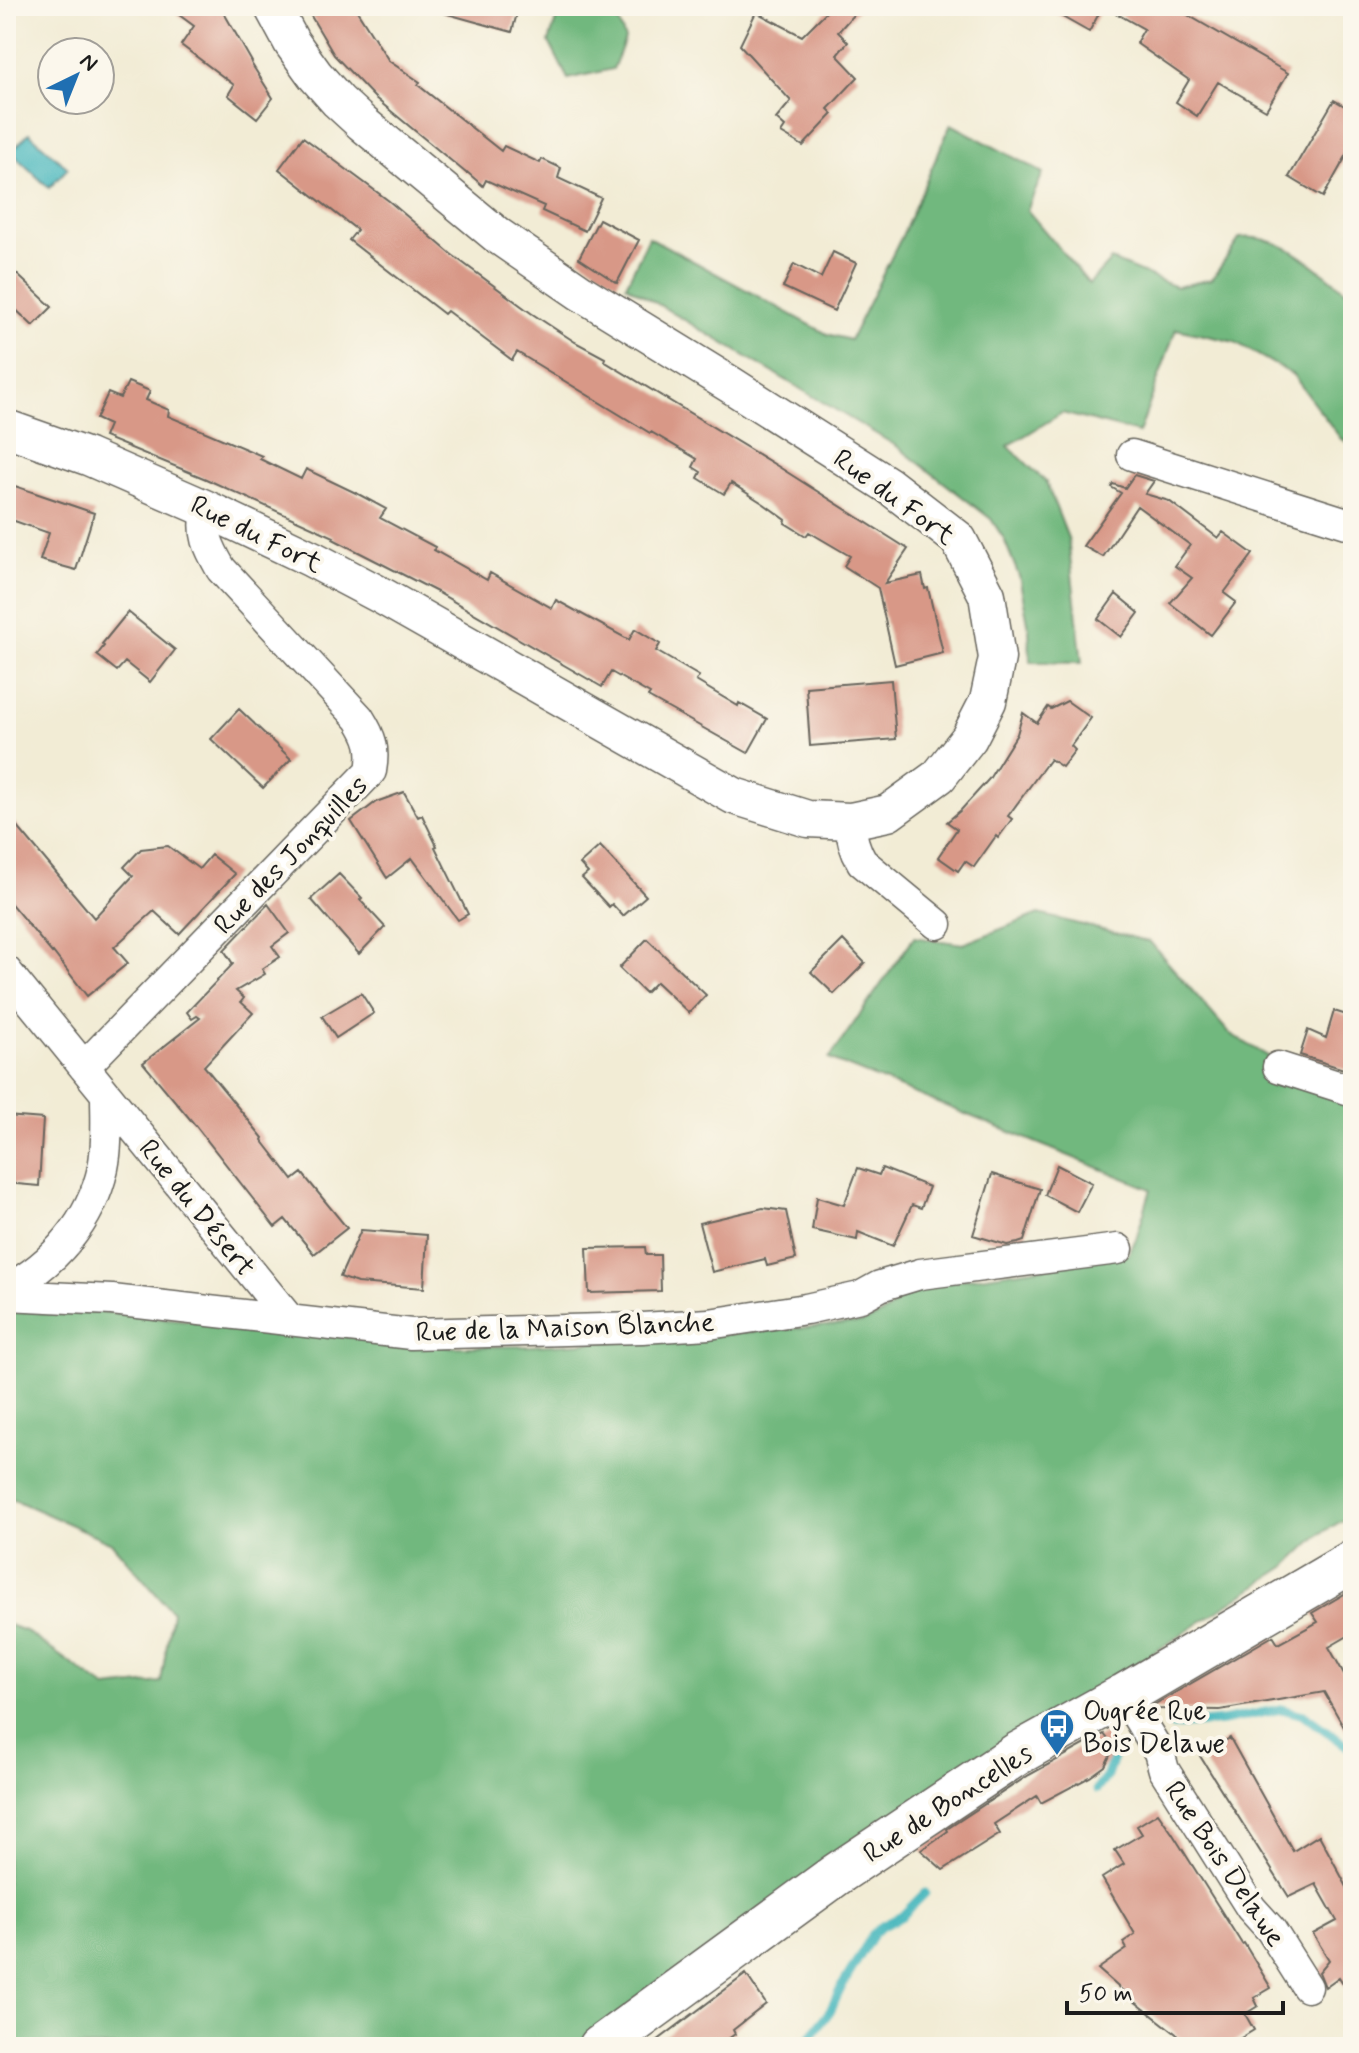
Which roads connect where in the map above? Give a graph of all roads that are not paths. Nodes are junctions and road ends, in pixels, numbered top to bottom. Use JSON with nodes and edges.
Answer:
{"nodes":[{"id":1,"x":272,"y":6,"type":"edge"},
{"id":2,"x":6,"y":428,"type":"edge"},
{"id":3,"x":1132,"y":455,"type":"dead end"},
{"id":4,"x":207,"y":509,"type":"junction"},
{"id":5,"x":1353,"y":525,"type":"edge"},
{"id":6,"x":850,"y":821,"type":"junction"},
{"id":7,"x":937,"y":924,"type":"dead end"},
{"id":8,"x":6,"y":971,"type":"edge"},
{"id":9,"x":84,"y":1067,"type":"junction"},
{"id":10,"x":1278,"y":1067,"type":"dead end"},
{"id":11,"x":1353,"y":1091,"type":"edge"},
{"id":12,"x":106,"y":1094,"type":"junction"},
{"id":13,"x":1118,"y":1249,"type":"dead end"},
{"id":14,"x":6,"y":1292,"type":"edge"},
{"id":15,"x":289,"y":1319,"type":"junction"},
{"id":16,"x":1353,"y":1561,"type":"edge"},
{"id":17,"x":1124,"y":1695,"type":"junction"},
{"id":18,"x":1307,"y":1987,"type":"dead end"},
{"id":19,"x":600,"y":2047,"type":"edge"}],
"edges":[{"from":1,"to":6,"type":"street","name":"Rue du Fort"},
{"from":2,"to":4,"type":"street","name":"Rue du Fort"},
{"from":3,"to":5,"type":"street"},
{"from":4,"to":6,"type":"street","name":"Rue du Fort"},
{"from":4,"to":9,"type":"street","name":"Rue des Jonquilles"},
{"from":6,"to":7,"type":"street"},
{"from":8,"to":9,"type":"street","name":"Rue du Désert"},
{"from":9,"to":12,"type":"street","name":"Rue du Désert"},
{"from":10,"to":11,"type":"street"},
{"from":12,"to":14,"type":"street","name":"Rue du Désert"},
{"from":12,"to":15,"type":"street","name":"Rue du Désert"},
{"from":13,"to":15,"type":"street","name":"Rue de la Maison Blanche"},
{"from":14,"to":15,"type":"street","name":"Rue de la Maison Blanche"},
{"from":16,"to":17,"type":"main road","name":"Rue de Boncelles"},
{"from":17,"to":18,"type":"street","name":"Rue Bois Delawe"},
{"from":17,"to":19,"type":"main road","name":"Rue de Boncelles"}]}
